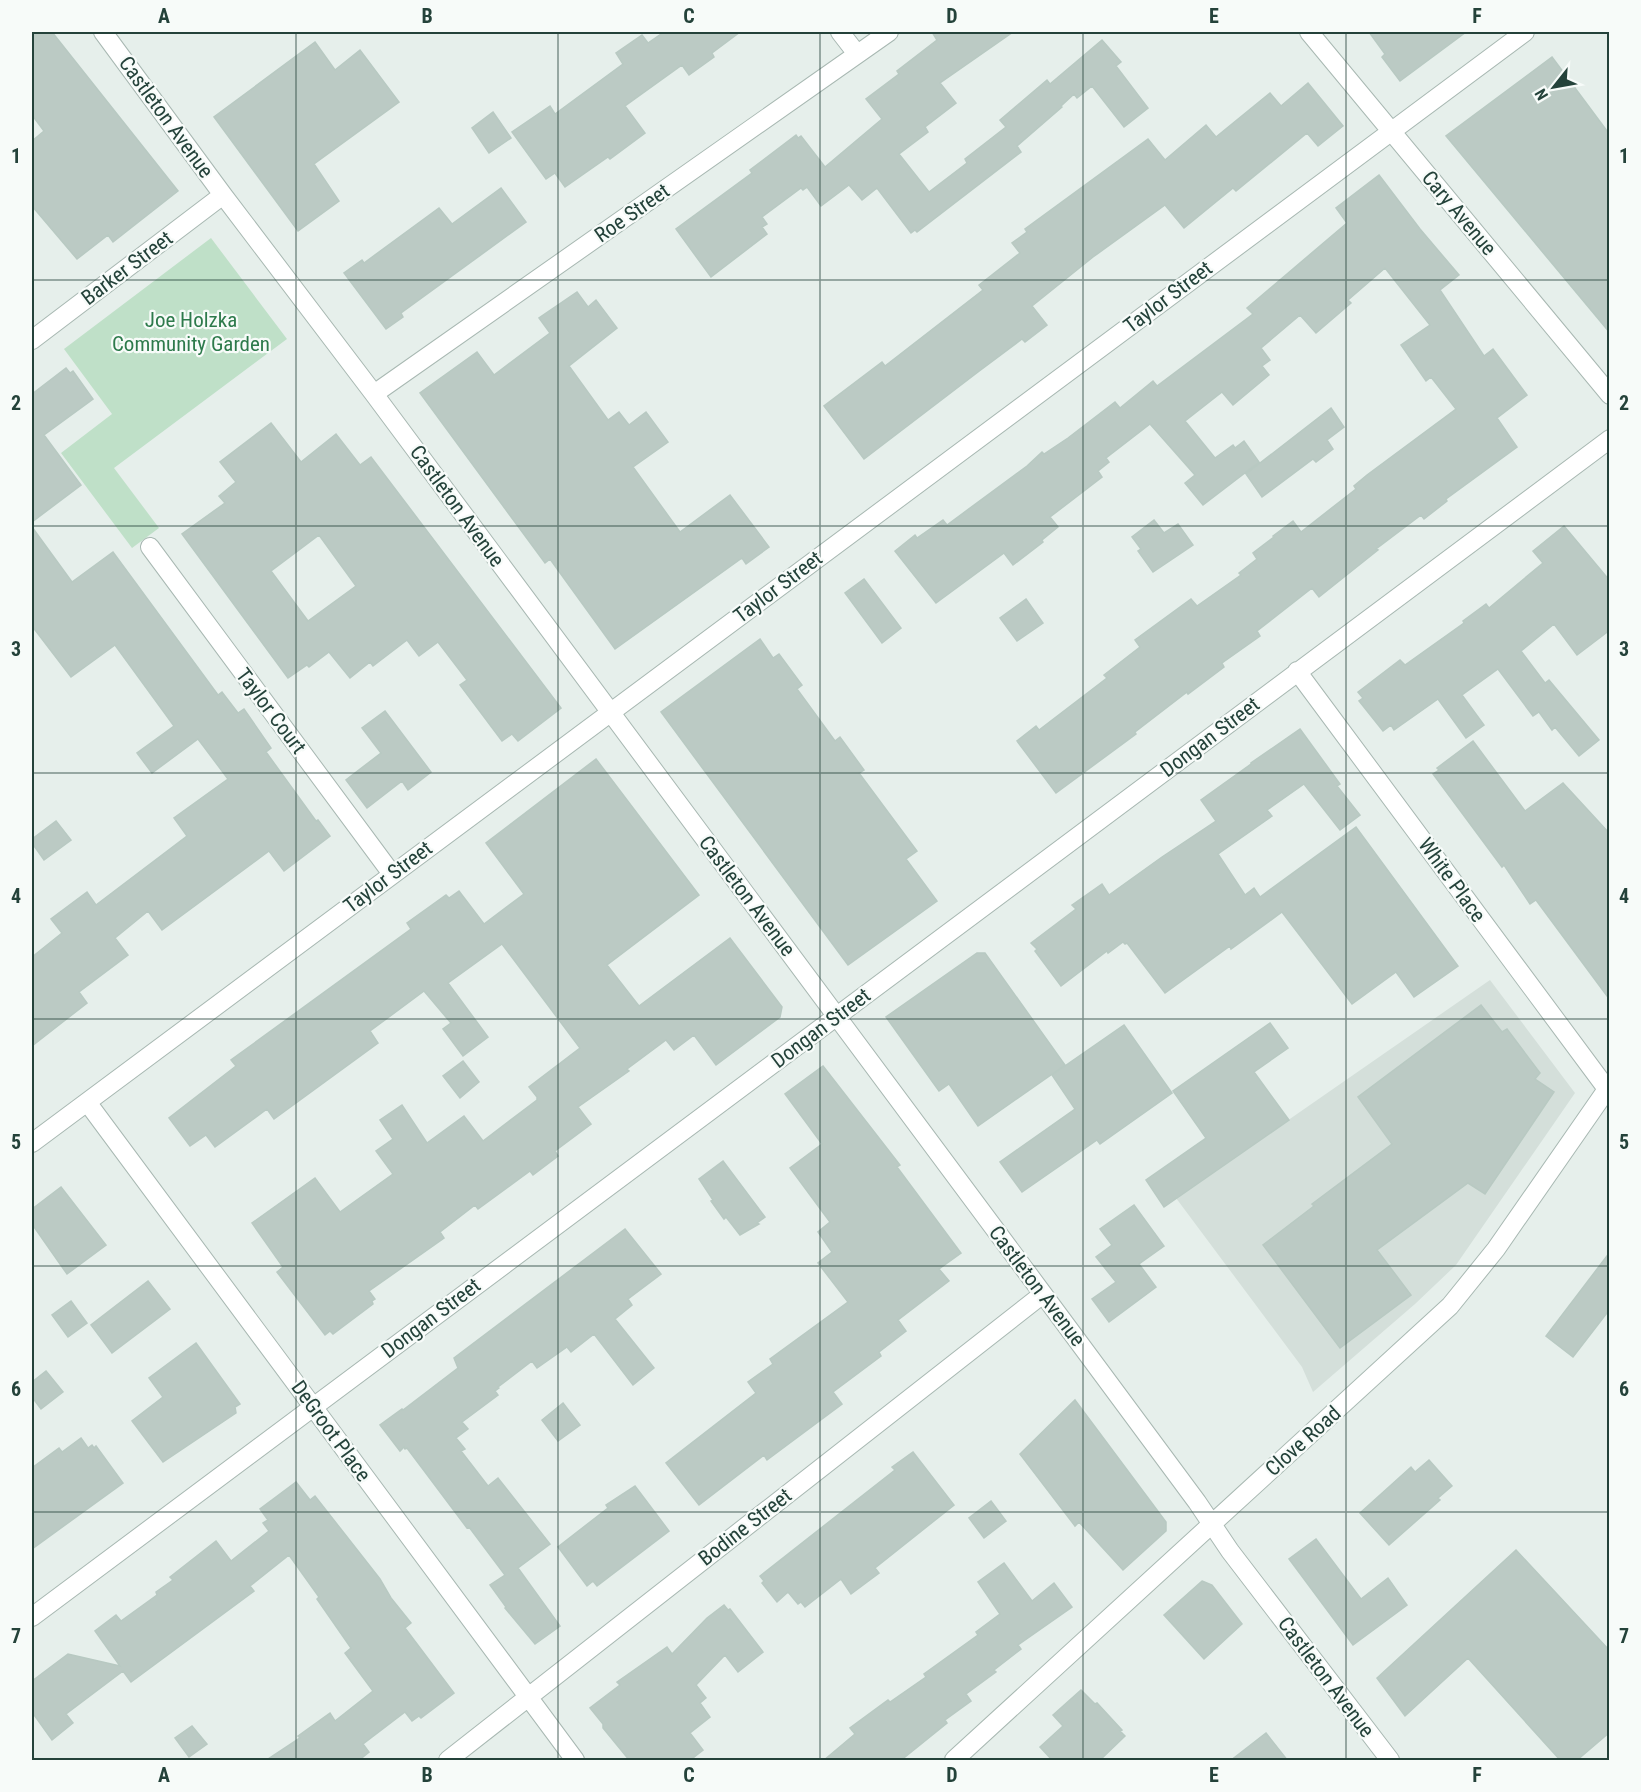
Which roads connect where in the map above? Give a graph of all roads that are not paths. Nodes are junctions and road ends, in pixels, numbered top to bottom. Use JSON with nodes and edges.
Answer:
{"nodes":[{"id":1,"x":103,"y":32,"type":"edge"},
{"id":2,"x":840,"y":32,"type":"edge"},
{"id":3,"x":890,"y":32,"type":"edge"},
{"id":4,"x":1309,"y":32,"type":"edge"},
{"id":5,"x":1525,"y":32,"type":"edge"},
{"id":6,"x":858,"y":54,"type":"junction"},
{"id":7,"x":1391,"y":131,"type":"junction"},
{"id":8,"x":223,"y":195,"type":"junction"},
{"id":9,"x":32,"y":340,"type":"edge"},
{"id":10,"x":374,"y":394,"type":"junction"},
{"id":11,"x":1610,"y":395,"type":"edge"},
{"id":12,"x":1610,"y":439,"type":"edge"},
{"id":13,"x":150,"y":548,"type":"dead end"},
{"id":14,"x":1297,"y":671,"type":"junction"},
{"id":15,"x":609,"y":712,"type":"junction"},
{"id":16,"x":392,"y":874,"type":"junction"},
{"id":17,"x":837,"y":1016,"type":"junction"},
{"id":18,"x":1608,"y":1087,"type":"edge"},
{"id":19,"x":87,"y":1102,"type":"junction"},
{"id":20,"x":32,"y":1143,"type":"edge"},
{"id":21,"x":1043,"y":1293,"type":"junction"},
{"id":22,"x":313,"y":1407,"type":"junction"},
{"id":23,"x":1212,"y":1524,"type":"junction"},
{"id":24,"x":32,"y":1617,"type":"edge"},
{"id":25,"x":529,"y":1698,"type":"junction"},
{"id":26,"x":448,"y":1761,"type":"edge"},
{"id":27,"x":575,"y":1761,"type":"edge"},
{"id":28,"x":954,"y":1761,"type":"edge"},
{"id":29,"x":1390,"y":1761,"type":"edge"}],
"edges":[{"from":1,"to":8,"type":"street","name":"Castleton Avenue"},
{"from":2,"to":6,"type":"street"},
{"from":3,"to":6,"type":"street","name":"Roe Street"},
{"from":4,"to":7,"type":"street","name":"Cary Avenue"},
{"from":5,"to":7,"type":"street","name":"Taylor Street"},
{"from":6,"to":10,"type":"street","name":"Roe Street"},
{"from":7,"to":11,"type":"street","name":"Cary Avenue"},
{"from":7,"to":15,"type":"street","name":"Taylor Street"},
{"from":8,"to":9,"type":"street","name":"Barker Street"},
{"from":8,"to":10,"type":"street","name":"Castleton Avenue"},
{"from":10,"to":15,"type":"street","name":"Castleton Avenue"},
{"from":12,"to":14,"type":"street","name":"Dongan Street"},
{"from":13,"to":16,"type":"street","name":"Taylor Court"},
{"from":14,"to":17,"type":"street","name":"Dongan Street"},
{"from":14,"to":18,"type":"street","name":"White Place"},
{"from":15,"to":16,"type":"street","name":"Taylor Street"},
{"from":15,"to":17,"type":"street","name":"Castleton Avenue"},
{"from":16,"to":19,"type":"street","name":"Taylor Street"},
{"from":17,"to":21,"type":"street","name":"Castleton Avenue"},
{"from":17,"to":22,"type":"street","name":"Dongan Street"},
{"from":18,"to":23,"type":"street","name":"Clove Road"},
{"from":19,"to":20,"type":"street","name":"Taylor Street"},
{"from":19,"to":22,"type":"street","name":"DeGroot Place"},
{"from":21,"to":23,"type":"street","name":"Castleton Avenue"},
{"from":21,"to":25,"type":"street","name":"Bodine Street"},
{"from":22,"to":24,"type":"street","name":"Dongan Street"},
{"from":22,"to":25,"type":"street","name":"DeGroot Place"},
{"from":23,"to":28,"type":"street","name":"Clove Road"},
{"from":23,"to":29,"type":"street","name":"Castleton Avenue"},
{"from":25,"to":26,"type":"street","name":"Bodine Street"},
{"from":25,"to":27,"type":"street","name":"DeGroot Place"}]}
